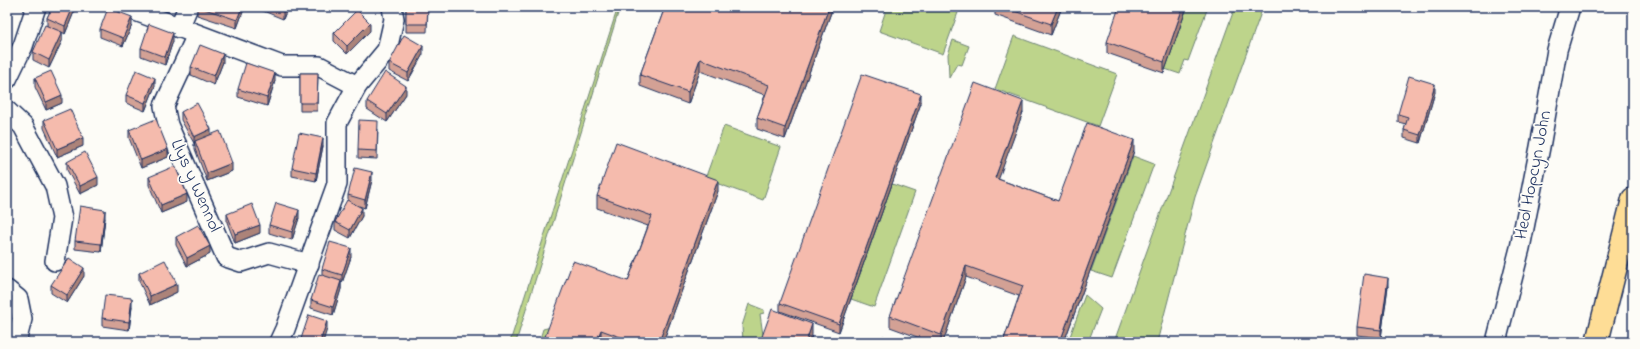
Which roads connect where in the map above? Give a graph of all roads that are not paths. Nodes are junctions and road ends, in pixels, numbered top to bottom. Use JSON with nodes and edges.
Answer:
{"nodes":[{"id":1,"x":36,"y":7,"type":"edge"},
{"id":2,"x":125,"y":7,"type":"edge"},
{"id":3,"x":188,"y":7,"type":"edge"},
{"id":4,"x":392,"y":7,"type":"edge"},
{"id":5,"x":1570,"y":7,"type":"edge"},
{"id":6,"x":188,"y":32,"type":"junction"},
{"id":7,"x":7,"y":79,"type":"edge"},
{"id":8,"x":357,"y":86,"type":"junction"},
{"id":9,"x":7,"y":111,"type":"edge"},
{"id":10,"x":1633,"y":199,"type":"edge"},
{"id":11,"x":55,"y":261,"type":"dead end"},
{"id":12,"x":309,"y":264,"type":"junction"},
{"id":13,"x":7,"y":290,"type":"edge"},
{"id":14,"x":16,"y":342,"type":"edge"},
{"id":15,"x":279,"y":342,"type":"edge"},
{"id":16,"x":1496,"y":342,"type":"edge"},
{"id":17,"x":1597,"y":342,"type":"edge"}],
"edges":[{"from":1,"to":7,"type":"street"},
{"from":2,"to":6,"type":"street"},
{"from":3,"to":6,"type":"street","name":"Llys y Wennol"},
{"from":4,"to":8,"type":"street"},
{"from":5,"to":16,"type":"street","name":"Heol Hopcyn John"},
{"from":6,"to":8,"type":"street"},
{"from":6,"to":12,"type":"street","name":"Llys y Wennol"},
{"from":8,"to":12,"type":"street"},
{"from":9,"to":11,"type":"street"},
{"from":10,"to":17,"type":"highway"},
{"from":12,"to":15,"type":"street"},
{"from":13,"to":14,"type":"street"}]}
